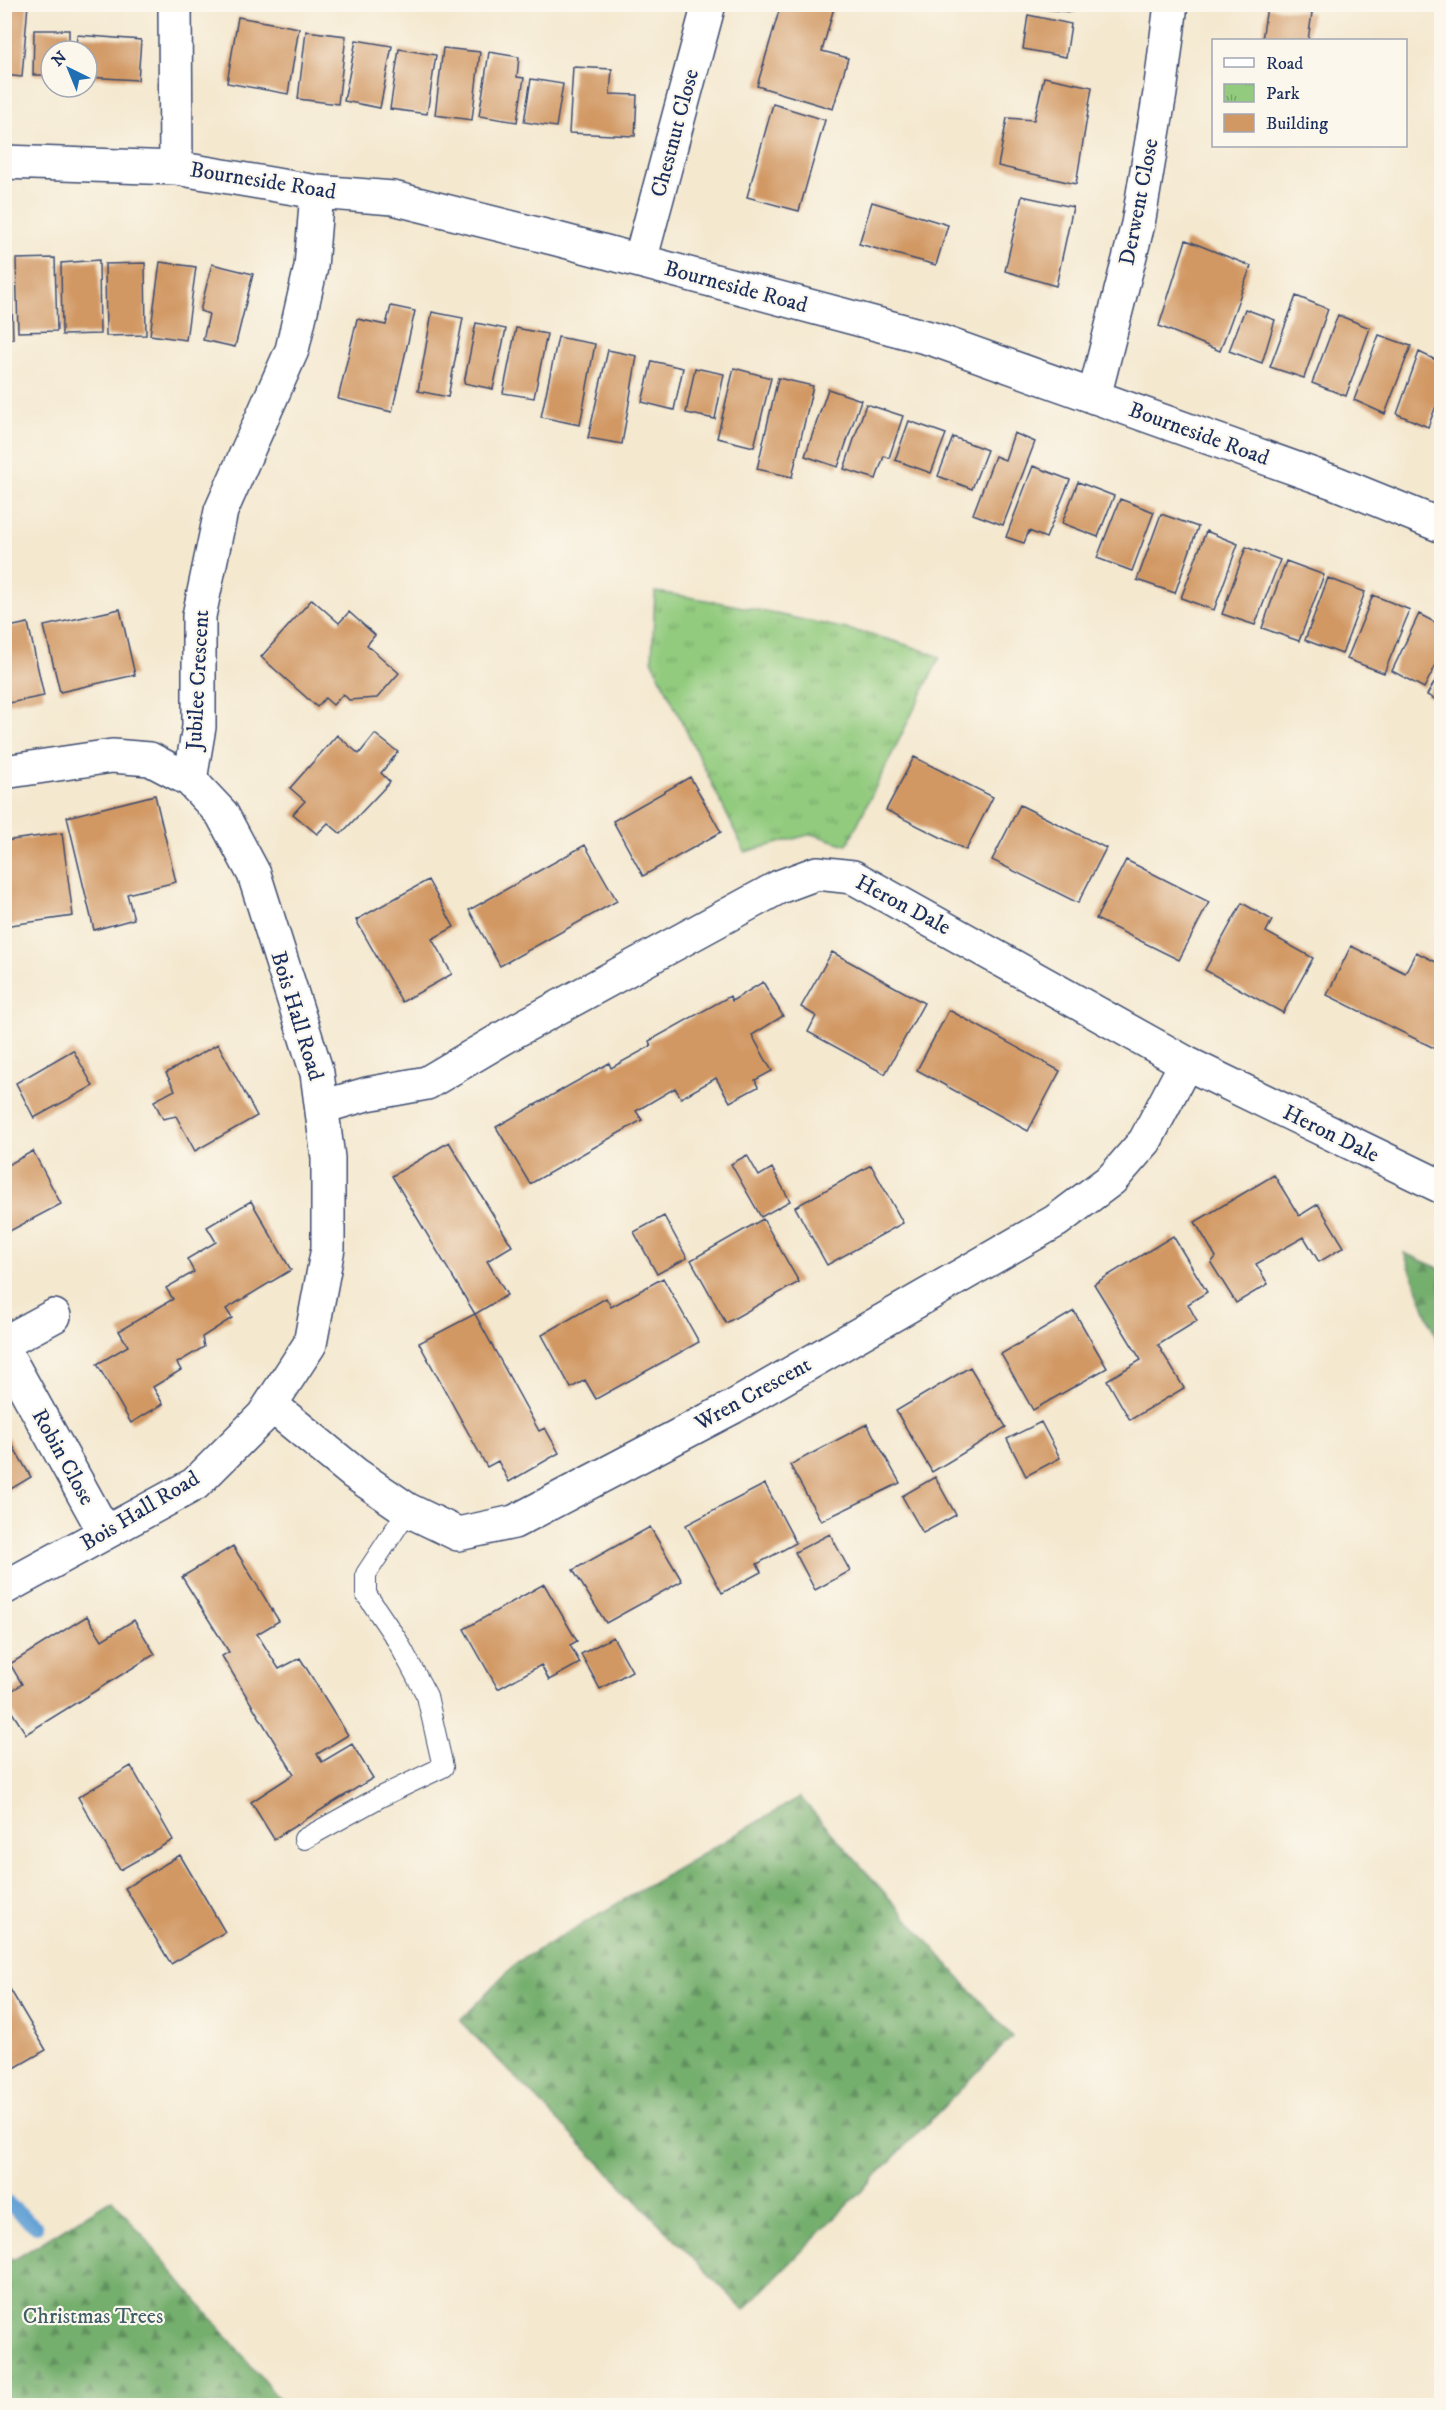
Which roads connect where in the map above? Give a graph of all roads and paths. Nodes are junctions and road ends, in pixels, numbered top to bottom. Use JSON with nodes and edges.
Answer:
{"nodes":[{"id":1,"x":175,"y":4,"type":"edge"},
{"id":2,"x":709,"y":4,"type":"edge"},
{"id":3,"x":1171,"y":4,"type":"edge"},
{"id":4,"x":4,"y":162,"type":"edge"},
{"id":5,"x":176,"y":168,"type":"junction"},
{"id":6,"x":317,"y":192,"type":"junction"},
{"id":7,"x":640,"y":261,"type":"junction"},
{"id":8,"x":1094,"y":397,"type":"junction"},
{"id":9,"x":1442,"y":526,"type":"edge"},
{"id":10,"x":4,"y":772,"type":"edge"},
{"id":11,"x":190,"y":780,"type":"junction"},
{"id":12,"x":1186,"y":1063,"type":"junction"},
{"id":13,"x":322,"y":1107,"type":"junction"},
{"id":14,"x":1442,"y":1188,"type":"edge"},
{"id":15,"x":54,"y":1316,"type":"dead end"},
{"id":16,"x":4,"y":1343,"type":"edge"},
{"id":17,"x":4,"y":1350,"type":"edge"},
{"id":18,"x":271,"y":1405,"type":"junction"},
{"id":19,"x":408,"y":1510,"type":"junction"},
{"id":20,"x":105,"y":1533,"type":"junction"},
{"id":21,"x":4,"y":1588,"type":"edge"},
{"id":22,"x":304,"y":1839,"type":"dead end"}],
"edges":[{"from":1,"to":5,"type":"street"},
{"from":2,"to":7,"type":"street","name":"Chestnut Close"},
{"from":3,"to":8,"type":"street","name":"Derwent Close"},
{"from":4,"to":5,"type":"street","name":"Bourneside Road"},
{"from":5,"to":6,"type":"street","name":"Bourneside Road"},
{"from":6,"to":7,"type":"street","name":"Bourneside Road"},
{"from":6,"to":11,"type":"street","name":"Jubilee Crescent"},
{"from":7,"to":8,"type":"street","name":"Bourneside Road"},
{"from":8,"to":9,"type":"street","name":"Bourneside Road"},
{"from":10,"to":11,"type":"street","name":"Jubilee Crescent"},
{"from":11,"to":13,"type":"street","name":"Bois Hall Road"},
{"from":12,"to":13,"type":"street","name":"Heron Dale"},
{"from":12,"to":14,"type":"street","name":"Heron Dale"},
{"from":12,"to":19,"type":"street","name":"Wren Crescent"},
{"from":13,"to":18,"type":"street","name":"Bois Hall Road"},
{"from":15,"to":16,"type":"street"},
{"from":17,"to":20,"type":"street","name":"Robin Close"},
{"from":18,"to":19,"type":"street","name":"Wren Crescent"},
{"from":18,"to":20,"type":"street","name":"Bois Hall Road"},
{"from":19,"to":22,"type":"lane"},
{"from":20,"to":21,"type":"street","name":"Bois Hall Road"}]}
